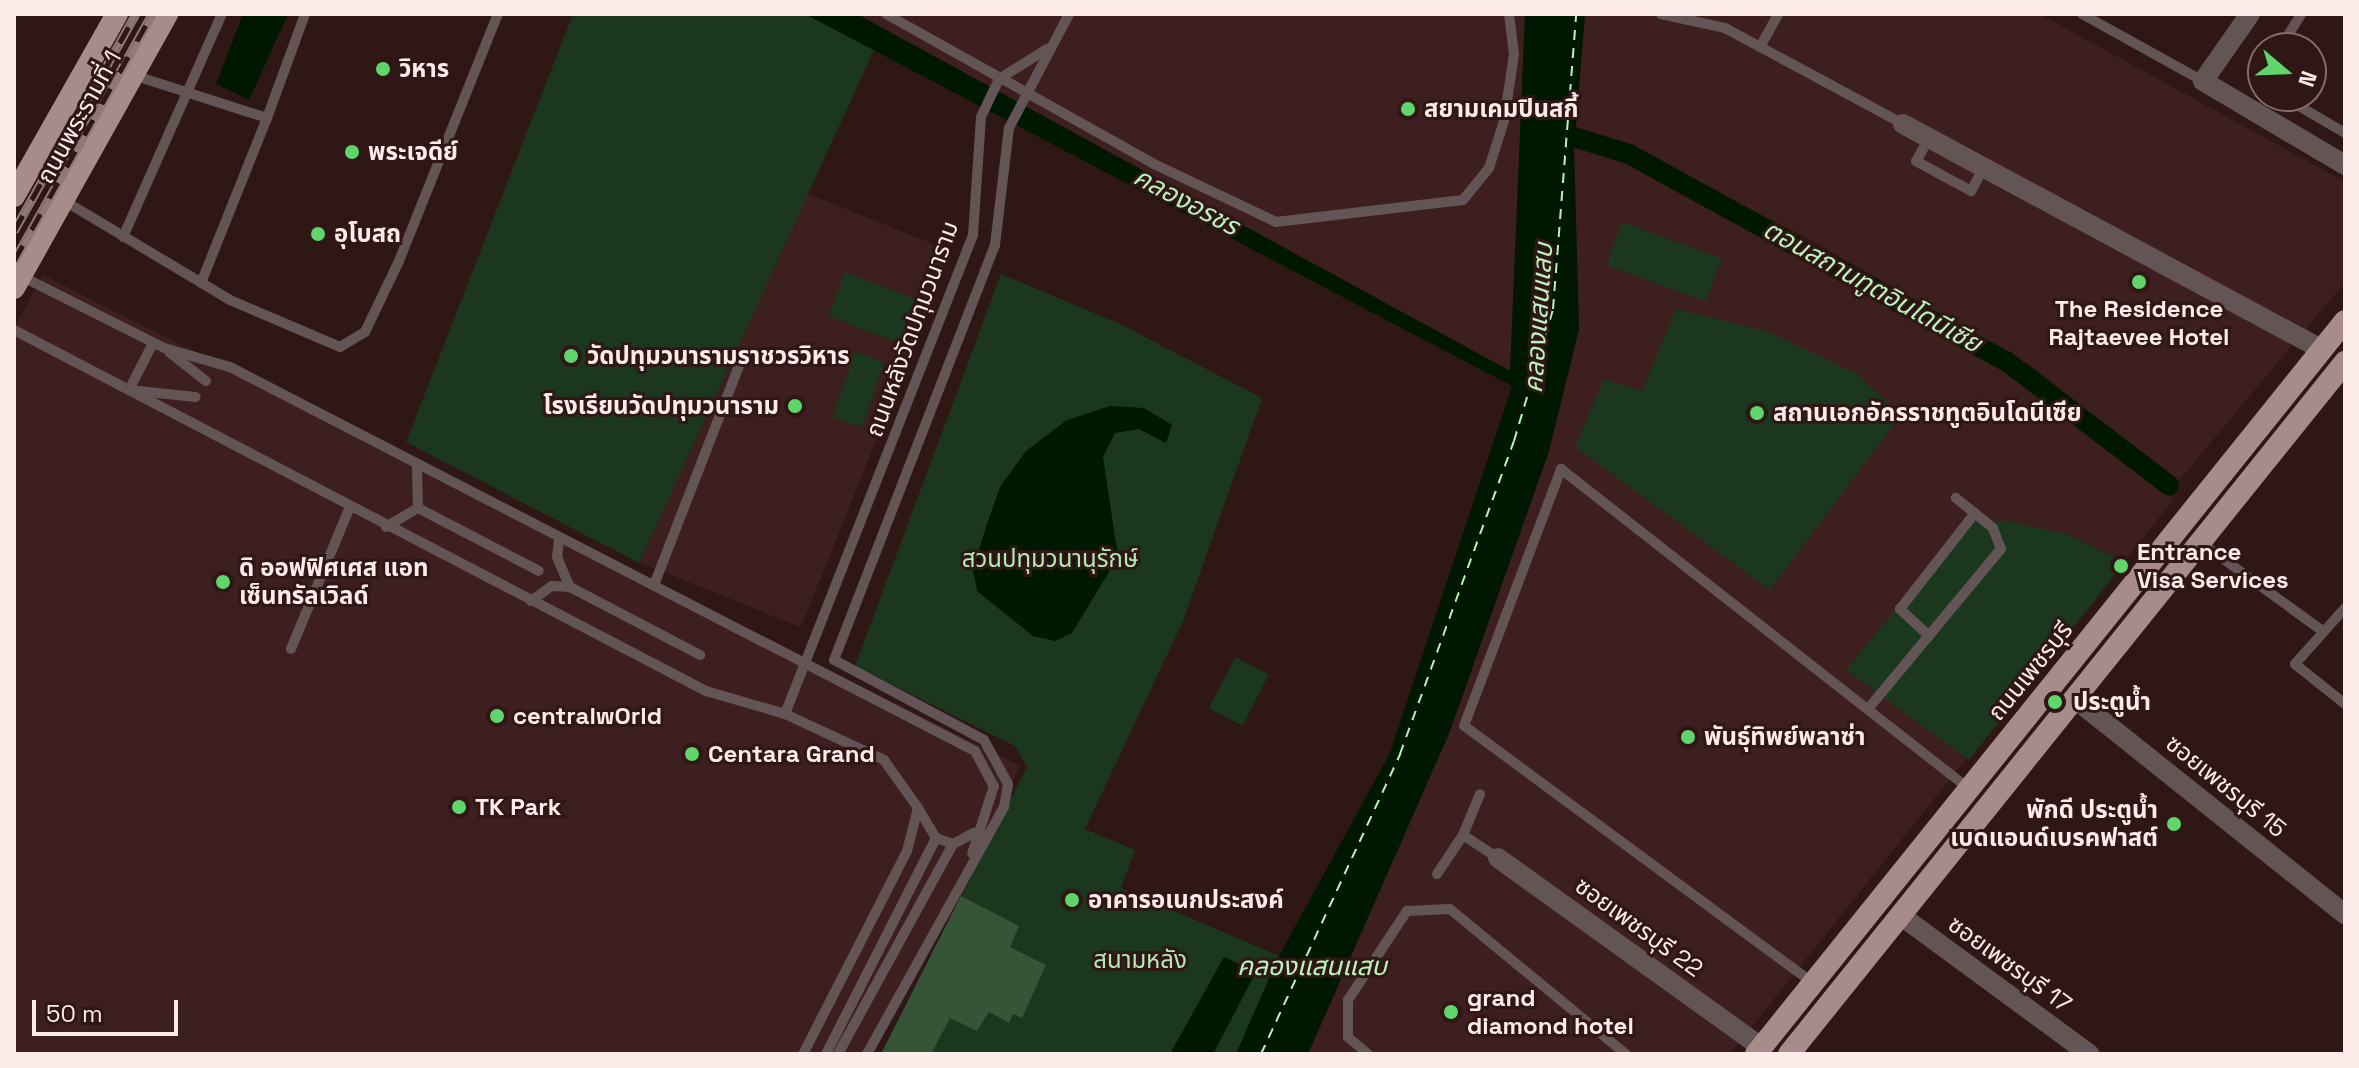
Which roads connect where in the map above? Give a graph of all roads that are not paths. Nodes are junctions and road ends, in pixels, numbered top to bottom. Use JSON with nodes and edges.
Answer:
{"nodes":[{"id":1,"x":117,"y":14,"type":"edge"},
{"id":2,"x":167,"y":14,"type":"edge"},
{"id":3,"x":222,"y":14,"type":"edge"},
{"id":4,"x":305,"y":14,"type":"edge"},
{"id":5,"x":498,"y":14,"type":"edge"},
{"id":6,"x":886,"y":14,"type":"edge"},
{"id":7,"x":1069,"y":14,"type":"edge"},
{"id":8,"x":1509,"y":14,"type":"edge"},
{"id":9,"x":1778,"y":14,"type":"edge"},
{"id":10,"x":2082,"y":14,"type":"edge"},
{"id":11,"x":2250,"y":14,"type":"edge"},
{"id":12,"x":2301,"y":14,"type":"edge"},
{"id":13,"x":1662,"y":15,"type":"edge"},
{"id":14,"x":898,"y":17,"type":"edge"},
{"id":15,"x":2290,"y":32,"type":"edge"},
{"id":16,"x":1760,"y":47,"type":"junction"},
{"id":17,"x":1049,"y":48,"type":"junction"},
{"id":18,"x":133,"y":75,"type":"junction"},
{"id":19,"x":999,"y":79,"type":"junction"},
{"id":20,"x":2203,"y":81,"type":"junction"},
{"id":21,"x":188,"y":94,"type":"junction"},
{"id":22,"x":1023,"y":98,"type":"junction"},
{"id":23,"x":2309,"y":112,"type":"edge"},
{"id":24,"x":267,"y":118,"type":"junction"},
{"id":25,"x":1903,"y":124,"type":"joint"},
{"id":26,"x":2345,"y":133,"type":"edge"},
{"id":27,"x":2345,"y":165,"type":"edge"},
{"id":28,"x":14,"y":196,"type":"edge"},
{"id":29,"x":63,"y":200,"type":"junction"},
{"id":30,"x":123,"y":237,"type":"junction"},
{"id":31,"x":17,"y":282,"type":"edge"},
{"id":32,"x":201,"y":283,"type":"junction"},
{"id":33,"x":2345,"y":321,"type":"edge"},
{"id":34,"x":14,"y":330,"type":"edge"},
{"id":35,"x":153,"y":343,"type":"junction"},
{"id":36,"x":164,"y":348,"type":"junction"},
{"id":37,"x":2322,"y":350,"type":"junction"},
{"id":38,"x":743,"y":356,"type":"dead end"},
{"id":39,"x":2345,"y":363,"type":"edge"},
{"id":40,"x":206,"y":381,"type":"dead end"},
{"id":41,"x":129,"y":390,"type":"junction"},
{"id":42,"x":196,"y":397,"type":"dead end"},
{"id":43,"x":417,"y":467,"type":"junction"},
{"id":44,"x":1956,"y":498,"type":"dead end"},
{"id":45,"x":418,"y":508,"type":"junction"},
{"id":46,"x":349,"y":509,"type":"junction"},
{"id":47,"x":1975,"y":513,"type":"junction"},
{"id":48,"x":386,"y":527,"type":"junction"},
{"id":49,"x":559,"y":541,"type":"junction"},
{"id":50,"x":2199,"y":542,"type":"junction"},
{"id":51,"x":539,"y":571,"type":"dead end"},
{"id":52,"x":654,"y":585,"type":"junction"},
{"id":53,"x":570,"y":587,"type":"junction"},
{"id":54,"x":531,"y":601,"type":"junction"},
{"id":55,"x":2345,"y":608,"type":"edge"},
{"id":56,"x":2321,"y":630,"type":"junction"},
{"id":57,"x":1929,"y":636,"type":"junction"},
{"id":58,"x":291,"y":649,"type":"dead end"},
{"id":59,"x":700,"y":655,"type":"dead end"},
{"id":60,"x":805,"y":662,"type":"junction"},
{"id":61,"x":2074,"y":698,"type":"junction"},
{"id":62,"x":2345,"y":704,"type":"edge"},
{"id":63,"x":1868,"y":709,"type":"junction"},
{"id":64,"x":785,"y":714,"type":"junction"},
{"id":65,"x":1969,"y":789,"type":"junction"},
{"id":66,"x":1480,"y":794,"type":"dead end"},
{"id":67,"x":918,"y":808,"type":"junction"},
{"id":68,"x":976,"y":832,"type":"junction"},
{"id":69,"x":1463,"y":835,"type":"junction"},
{"id":70,"x":936,"y":838,"type":"junction"},
{"id":71,"x":953,"y":844,"type":"junction"},
{"id":72,"x":972,"y":856,"type":"junction"},
{"id":73,"x":1498,"y":858,"type":"joint"},
{"id":74,"x":1437,"y":874,"type":"dead end"},
{"id":75,"x":2345,"y":914,"type":"edge"},
{"id":76,"x":1900,"y":915,"type":"junction"},
{"id":77,"x":1813,"y":983,"type":"junction"},
{"id":78,"x":1756,"y":1047,"type":"edge"},
{"id":79,"x":803,"y":1054,"type":"edge"},
{"id":80,"x":826,"y":1054,"type":"edge"},
{"id":81,"x":838,"y":1054,"type":"edge"},
{"id":82,"x":867,"y":1054,"type":"edge"},
{"id":83,"x":1368,"y":1054,"type":"edge"},
{"id":84,"x":1626,"y":1054,"type":"edge"},
{"id":85,"x":1789,"y":1054,"type":"edge"},
{"id":86,"x":2089,"y":1054,"type":"edge"}],
"edges":[{"from":1,"to":28,"type":"main road","name":"ถนนพระรามที่ 1"},
{"from":2,"to":18,"type":"main road","name":"ถนนพระรามที่ 1"},
{"from":3,"to":21,"type":"lane"},
{"from":4,"to":24,"type":"lane"},
{"from":5,"to":32,"type":"lane"},
{"from":6,"to":14,"type":"lane"},
{"from":7,"to":17,"type":"lane","name":"ถนนหลังวัดปทุมวนาราม"},
{"from":8,"to":22,"type":"lane"},
{"from":9,"to":16,"type":"lane"},
{"from":10,"to":20,"type":"lane"},
{"from":11,"to":20,"type":"street"},
{"from":12,"to":15,"type":"lane"},
{"from":13,"to":16,"type":"lane"},
{"from":14,"to":19,"type":"lane"},
{"from":16,"to":25,"type":"lane"},
{"from":17,"to":19,"type":"lane"},
{"from":17,"to":22,"type":"lane","name":"ถนนหลังวัดปทุมวนาราม"},
{"from":18,"to":21,"type":"lane"},
{"from":18,"to":29,"type":"main road","name":"ถนนพระรามที่ 1"},
{"from":19,"to":22,"type":"lane"},
{"from":19,"to":60,"type":"lane","name":"ถนนหลังวัดปทุมวนาราม"},
{"from":20,"to":27,"type":"street"},
{"from":21,"to":24,"type":"lane"},
{"from":21,"to":30,"type":"lane"},
{"from":22,"to":72,"type":"lane","name":"ถนนหลังวัดปทุมวนาราม"},
{"from":23,"to":26,"type":"lane"},
{"from":24,"to":32,"type":"lane"},
{"from":25,"to":37,"type":"street"},
{"from":29,"to":30,"type":"lane"},
{"from":29,"to":31,"type":"main road","name":"ถนนพระรามที่ 1"},
{"from":30,"to":32,"type":"lane"},
{"from":31,"to":35,"type":"lane"},
{"from":33,"to":37,"type":"main road","name":"ถนนเพชรบุรี"},
{"from":34,"to":41,"type":"lane"},
{"from":35,"to":36,"type":"lane"},
{"from":35,"to":41,"type":"lane"},
{"from":36,"to":40,"type":"lane"},
{"from":36,"to":43,"type":"lane"},
{"from":37,"to":65,"type":"main road","name":"ถนนเพชรบุรี"},
{"from":38,"to":52,"type":"lane"},
{"from":39,"to":50,"type":"main road"},
{"from":41,"to":42,"type":"lane"},
{"from":41,"to":46,"type":"lane"},
{"from":43,"to":45,"type":"lane"},
{"from":43,"to":49,"type":"lane"},
{"from":44,"to":47,"type":"lane"},
{"from":45,"to":48,"type":"lane"},
{"from":45,"to":51,"type":"lane"},
{"from":46,"to":48,"type":"lane"},
{"from":46,"to":58,"type":"lane"},
{"from":47,"to":57,"type":"lane"},
{"from":47,"to":57,"type":"lane"},
{"from":48,"to":54,"type":"lane"},
{"from":49,"to":52,"type":"lane"},
{"from":49,"to":53,"type":"lane"},
{"from":50,"to":56,"type":"lane"},
{"from":50,"to":61,"type":"main road"},
{"from":52,"to":60,"type":"lane"},
{"from":53,"to":54,"type":"lane"},
{"from":53,"to":59,"type":"lane"},
{"from":54,"to":64,"type":"lane"},
{"from":55,"to":56,"type":"lane"},
{"from":56,"to":62,"type":"lane"},
{"from":57,"to":63,"type":"lane"},
{"from":60,"to":64,"type":"lane","name":"ถนนหลังวัดปทุมวนาราม"},
{"from":60,"to":68,"type":"lane"},
{"from":61,"to":75,"type":"street","name":"ซอยเพชรบุรี 15"},
{"from":61,"to":76,"type":"main road"},
{"from":63,"to":65,"type":"lane"},
{"from":63,"to":77,"type":"lane"},
{"from":64,"to":67,"type":"lane"},
{"from":65,"to":77,"type":"main road","name":"ถนนเพชรบุรี"},
{"from":66,"to":69,"type":"lane"},
{"from":67,"to":70,"type":"lane"},
{"from":67,"to":79,"type":"lane"},
{"from":68,"to":71,"type":"lane"},
{"from":68,"to":72,"type":"lane"},
{"from":69,"to":73,"type":"lane"},
{"from":69,"to":74,"type":"lane"},
{"from":70,"to":71,"type":"lane"},
{"from":70,"to":80,"type":"lane"},
{"from":71,"to":81,"type":"lane"},
{"from":72,"to":82,"type":"lane"},
{"from":73,"to":78,"type":"street","name":"ซอยเพชรบุรี 22"},
{"from":76,"to":85,"type":"main road"},
{"from":76,"to":86,"type":"street","name":"ซอยเพชรบุรี 17"},
{"from":77,"to":78,"type":"main road","name":"ถนนเพชรบุรี"},
{"from":83,"to":84,"type":"lane"}]}
